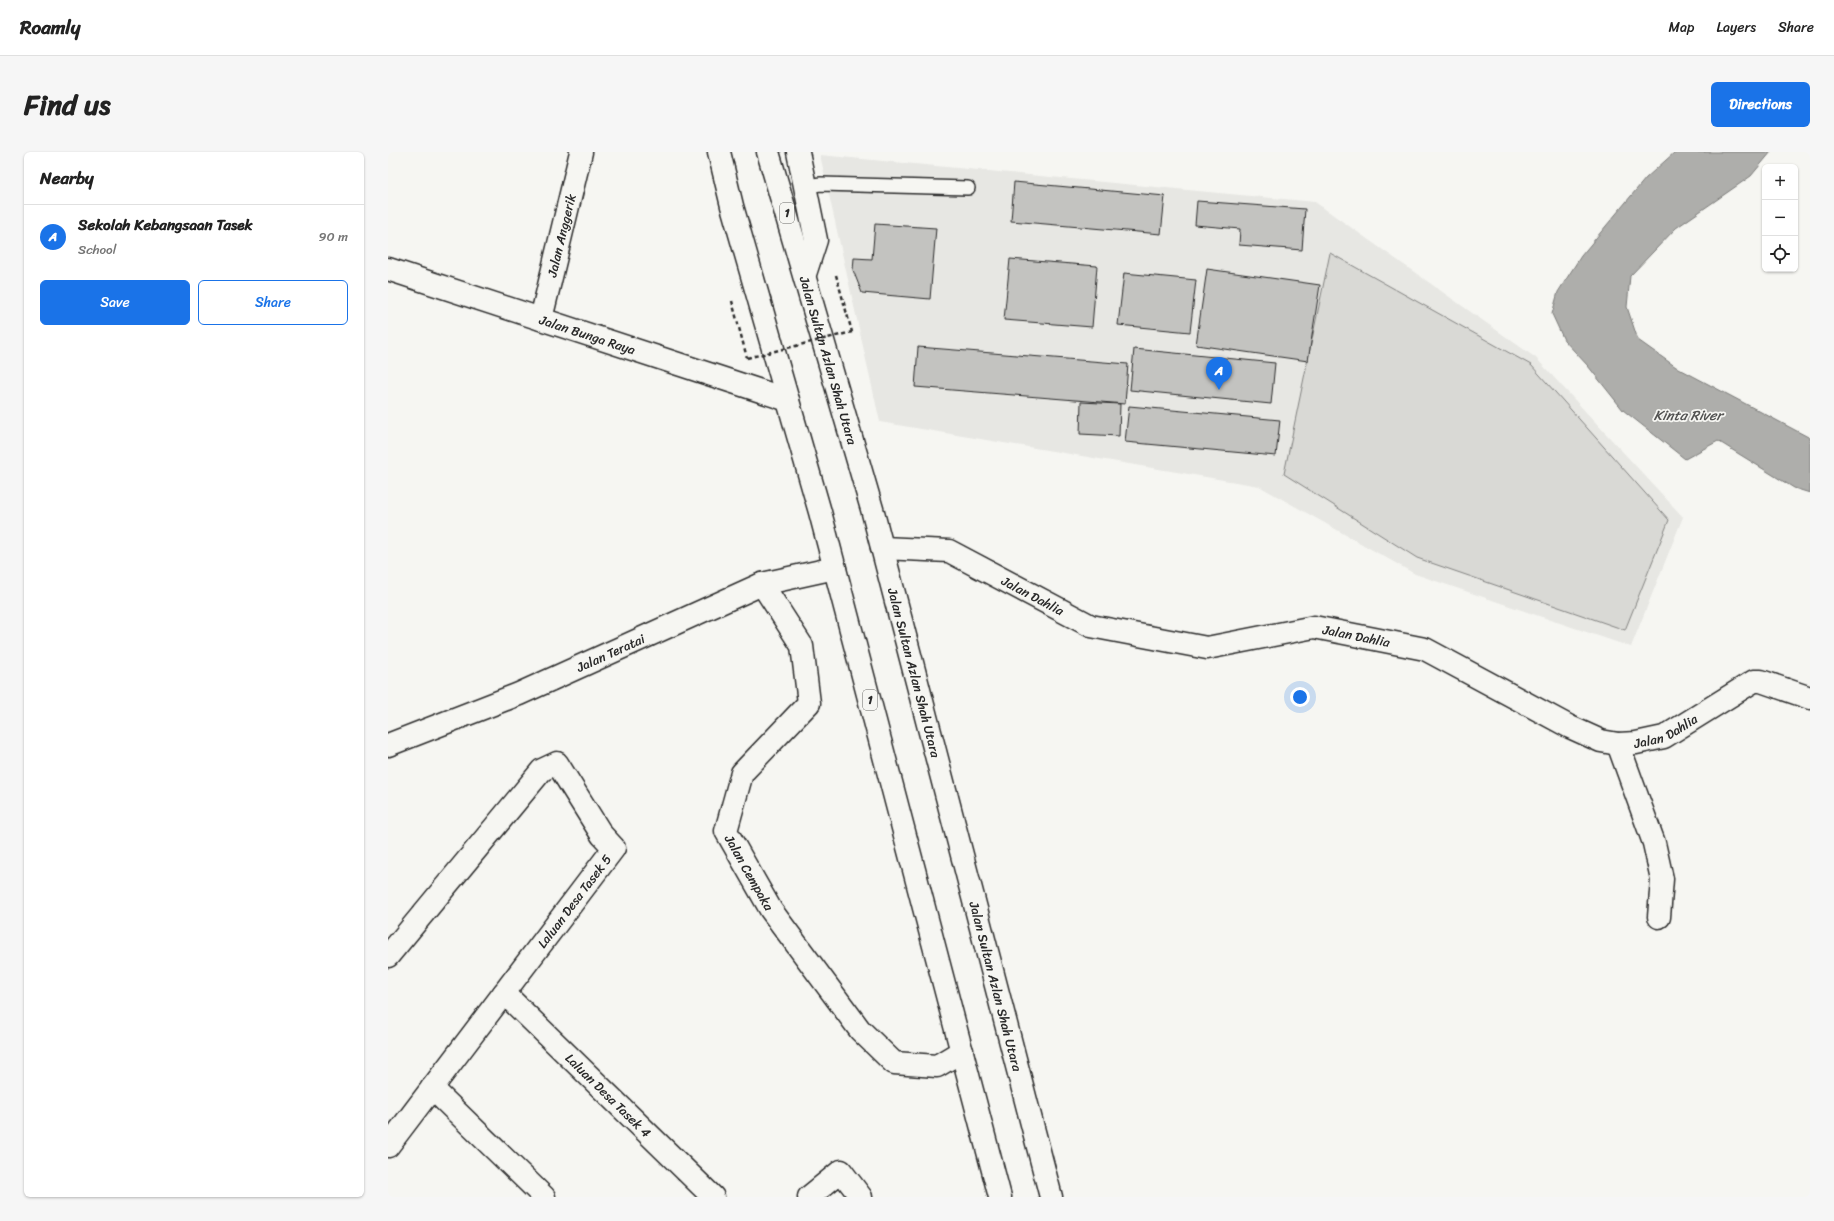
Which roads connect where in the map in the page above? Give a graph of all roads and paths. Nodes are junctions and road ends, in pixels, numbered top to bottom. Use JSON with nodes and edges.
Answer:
{"nodes":[{"id":1,"x":581,"y":152,"type":"edge"},
{"id":2,"x":719,"y":152,"type":"edge"},
{"id":3,"x":768,"y":152,"type":"edge"},
{"id":4,"x":798,"y":152,"type":"edge"},
{"id":5,"x":805,"y":186,"type":"junction"},
{"id":6,"x":968,"y":188,"type":"dead end"},
{"id":7,"x":388,"y":270,"type":"edge"},
{"id":8,"x":805,"y":274,"type":"junction"},
{"id":9,"x":836,"y":275,"type":"dead end"},
{"id":10,"x":732,"y":301,"type":"dead end"},
{"id":11,"x":541,"y":319,"type":"junction"},
{"id":12,"x":788,"y":400,"type":"junction"},
{"id":13,"x":882,"y":548,"type":"junction"},
{"id":14,"x":835,"y":568,"type":"junction"},
{"id":15,"x":762,"y":584,"type":"junction"},
{"id":16,"x":1810,"y":698,"type":"edge"},
{"id":17,"x":1618,"y":744,"type":"junction"},
{"id":18,"x":388,"y":745,"type":"edge"},
{"id":19,"x":1659,"y":916,"type":"dead end"},
{"id":20,"x":388,"y":956,"type":"edge"},
{"id":21,"x":504,"y":993,"type":"junction"},
{"id":22,"x":962,"y":1051,"type":"junction"},
{"id":23,"x":432,"y":1088,"type":"junction"},
{"id":24,"x":388,"y":1146,"type":"edge"},
{"id":25,"x":544,"y":1197,"type":"edge"},
{"id":26,"x":713,"y":1197,"type":"edge"},
{"id":27,"x":810,"y":1197,"type":"edge"},
{"id":28,"x":861,"y":1197,"type":"edge"},
{"id":29,"x":1000,"y":1197,"type":"edge"},
{"id":30,"x":1051,"y":1197,"type":"edge"}],
"edges":[{"from":1,"to":11,"type":"street","name":"Jalan Anggerik"},
{"from":2,"to":12,"type":"street","number":"1"},
{"from":3,"to":8,"type":"street","name":"Jalan Sultan Azlan Shah Utara","number":"1"},
{"from":4,"to":5,"type":"street"},
{"from":5,"to":6,"type":"lane"},
{"from":5,"to":8,"type":"street"},
{"from":7,"to":11,"type":"street","name":"Jalan Bunga Raya"},
{"from":8,"to":13,"type":"street","name":"Jalan Sultan Azlan Shah Utara","number":"1"},
{"from":9,"to":10,"type":"path","bridge":true},
{"from":11,"to":12,"type":"street","name":"Jalan Bunga Raya"},
{"from":12,"to":14,"type":"street","number":"1"},
{"from":13,"to":17,"type":"street","name":"Jalan Dahlia"},
{"from":13,"to":30,"type":"street","name":"Jalan Sultan Azlan Shah Utara","number":"1"},
{"from":14,"to":15,"type":"street","name":"Jalan Teratai"},
{"from":14,"to":22,"type":"street","number":"1"},
{"from":15,"to":18,"type":"street","name":"Jalan Teratai"},
{"from":15,"to":22,"type":"street","name":"Jalan Cempaka"},
{"from":16,"to":17,"type":"street","name":"Jalan Dahlia"},
{"from":17,"to":19,"type":"street"},
{"from":20,"to":21,"type":"street","name":"Laluan Desa Tasek 5"},
{"from":21,"to":23,"type":"street","name":"Laluan Desa Tasek 5"},
{"from":21,"to":26,"type":"street","name":"Laluan Desa Tasek 4"},
{"from":22,"to":29,"type":"street","number":"1"},
{"from":23,"to":24,"type":"street","name":"Laluan Desa Tasek 5"},
{"from":23,"to":25,"type":"street"},
{"from":27,"to":28,"type":"street"}]}
